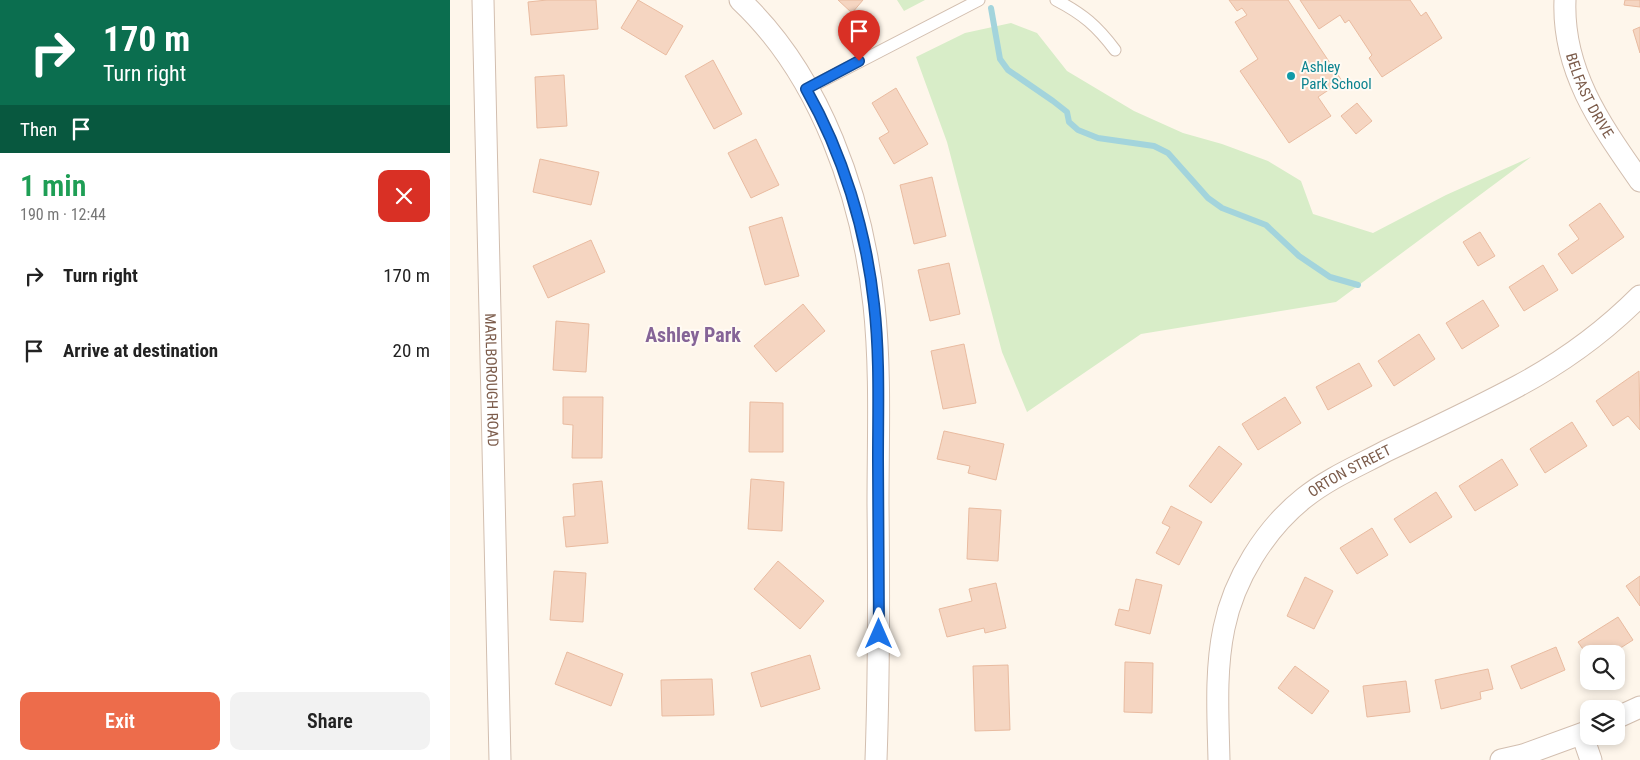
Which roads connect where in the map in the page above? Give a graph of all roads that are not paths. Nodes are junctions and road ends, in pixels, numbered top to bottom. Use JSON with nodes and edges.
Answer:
{"nodes":[{"id":1,"x":484,"y":0,"type":"edge"},
{"id":2,"x":740,"y":0,"type":"edge"},
{"id":3,"x":979,"y":0,"type":"edge"},
{"id":4,"x":1056,"y":0,"type":"edge"},
{"id":5,"x":1565,"y":0,"type":"edge"},
{"id":6,"x":1115,"y":50,"type":"dead end"},
{"id":7,"x":806,"y":89,"type":"junction"},
{"id":8,"x":1640,"y":181,"type":"edge"},
{"id":9,"x":1640,"y":296,"type":"edge"},
{"id":10,"x":1640,"y":707,"type":"edge"},
{"id":11,"x":1625,"y":714,"type":"edge"},
{"id":12,"x":1580,"y":734,"type":"edge"},
{"id":13,"x":1588,"y":745,"type":"edge"},
{"id":14,"x":500,"y":760,"type":"edge"},
{"id":15,"x":876,"y":760,"type":"edge"},
{"id":16,"x":1219,"y":760,"type":"edge"},
{"id":17,"x":1501,"y":760,"type":"edge"},
{"id":18,"x":1592,"y":760,"type":"edge"}],
"edges":[{"from":1,"to":14,"type":"street","name":"MARLBOROUGH ROAD"},
{"from":2,"to":7,"type":"street"},
{"from":3,"to":7,"type":"lane"},
{"from":4,"to":6,"type":"lane"},
{"from":5,"to":8,"type":"street","name":"BELFAST DRIVE"},
{"from":7,"to":15,"type":"street"},
{"from":9,"to":16,"type":"street","name":"ORTON STREET"},
{"from":10,"to":11,"type":"street"},
{"from":12,"to":17,"type":"street"},
{"from":13,"to":18,"type":"street"}]}
